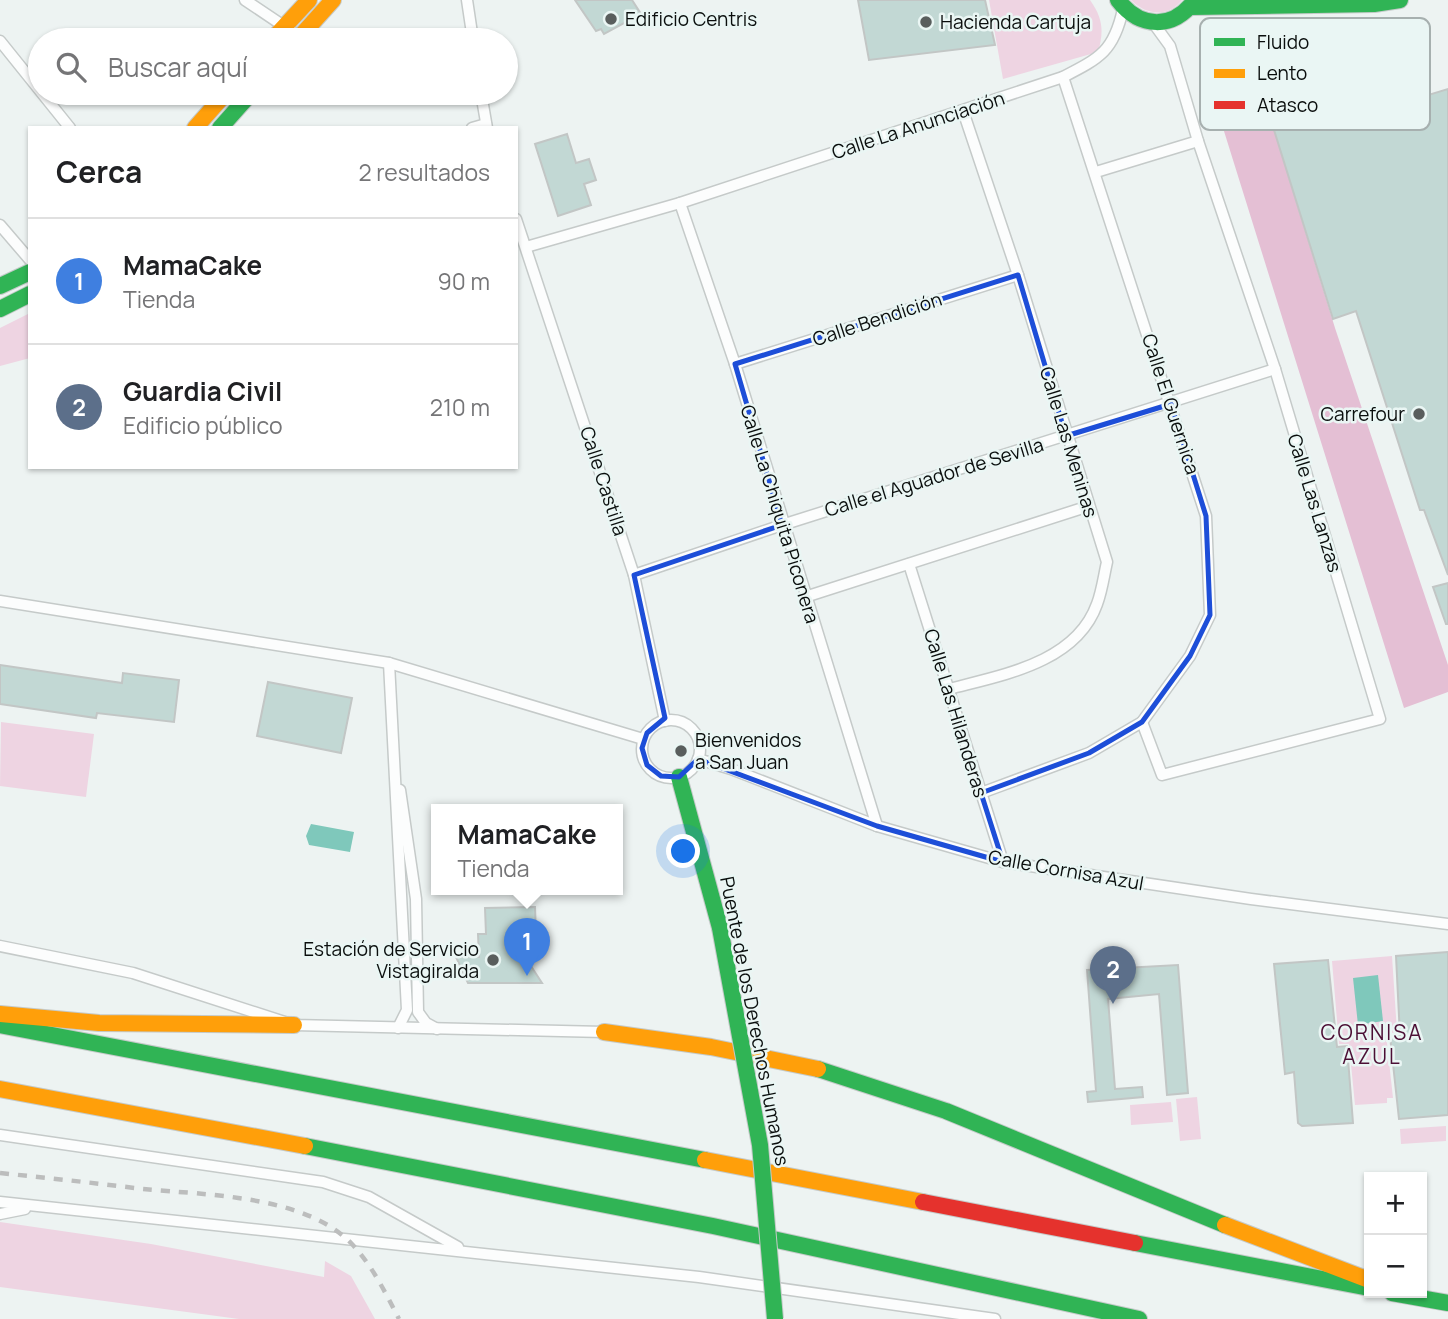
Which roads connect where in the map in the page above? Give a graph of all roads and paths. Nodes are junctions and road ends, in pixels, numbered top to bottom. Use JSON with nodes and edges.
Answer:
{"nodes":[{"id":1,"x":245,"y":0,"type":"edge"},
{"id":2,"x":309,"y":0,"type":"edge"},
{"id":3,"x":334,"y":0,"type":"edge"},
{"id":4,"x":467,"y":0,"type":"edge"},
{"id":5,"x":1400,"y":0,"type":"edge"},
{"id":6,"x":1121,"y":4,"type":"edge"},
{"id":7,"x":1193,"y":4,"type":"edge"},
{"id":8,"x":1154,"y":24,"type":"junction"},
{"id":9,"x":284,"y":27,"type":"joint"},
{"id":10,"x":308,"y":28,"type":"edge"},
{"id":11,"x":471,"y":28,"type":"edge"},
{"id":12,"x":0,"y":41,"type":"edge"},
{"id":13,"x":28,"y":76,"type":"edge"},
{"id":14,"x":1063,"y":77,"type":"junction"},
{"id":15,"x":51,"y":105,"type":"edge"},
{"id":16,"x":215,"y":105,"type":"edge"},
{"id":17,"x":240,"y":105,"type":"edge"},
{"id":18,"x":483,"y":105,"type":"edge"},
{"id":19,"x":963,"y":111,"type":"junction"},
{"id":20,"x":68,"y":126,"type":"edge"},
{"id":21,"x":197,"y":126,"type":"edge"},
{"id":22,"x":222,"y":126,"type":"edge"},
{"id":23,"x":487,"y":126,"type":"edge"},
{"id":24,"x":1198,"y":141,"type":"junction"},
{"id":25,"x":1096,"y":172,"type":"junction"},
{"id":26,"x":680,"y":203,"type":"junction"},
{"id":27,"x":0,"y":225,"type":"edge"},
{"id":28,"x":518,"y":225,"type":"edge"},
{"id":29,"x":526,"y":247,"type":"junction"},
{"id":30,"x":28,"y":258,"type":"edge"},
{"id":31,"x":28,"y":273,"type":"edge"},
{"id":32,"x":1018,"y":275,"type":"junction"},
{"id":33,"x":0,"y":286,"type":"edge"},
{"id":34,"x":28,"y":295,"type":"edge"},
{"id":35,"x":0,"y":309,"type":"edge"},
{"id":36,"x":735,"y":364,"type":"junction"},
{"id":37,"x":1275,"y":369,"type":"junction"},
{"id":38,"x":1171,"y":404,"type":"junction"},
{"id":39,"x":1066,"y":436,"type":"junction"},
{"id":40,"x":1089,"y":506,"type":"junction"},
{"id":41,"x":782,"y":525,"type":"junction"},
{"id":42,"x":909,"y":564,"type":"junction"},
{"id":43,"x":634,"y":575,"type":"junction"},
{"id":44,"x":805,"y":597,"type":"junction"},
{"id":45,"x":0,"y":601,"type":"edge"},
{"id":46,"x":389,"y":663,"type":"junction"},
{"id":47,"x":949,"y":689,"type":"junction"},
{"id":48,"x":665,"y":721,"type":"junction"},
{"id":49,"x":1142,"y":722,"type":"junction"},
{"id":50,"x":643,"y":739,"type":"junction"},
{"id":51,"x":698,"y":759,"type":"junction"},
{"id":52,"x":394,"y":770,"type":"junction"},
{"id":53,"x":679,"y":777,"type":"junction"},
{"id":54,"x":981,"y":793,"type":"junction"},
{"id":55,"x":877,"y":826,"type":"junction"},
{"id":56,"x":1003,"y":862,"type":"junction"},
{"id":57,"x":1448,"y":924,"type":"edge"},
{"id":58,"x":0,"y":946,"type":"edge"},
{"id":59,"x":0,"y":1014,"type":"edge"},
{"id":60,"x":0,"y":1025,"type":"edge"},
{"id":61,"x":294,"y":1025,"type":"junction"},
{"id":62,"x":398,"y":1028,"type":"junction"},
{"id":63,"x":438,"y":1030,"type":"junction"},
{"id":64,"x":604,"y":1032,"type":"joint"},
{"id":65,"x":0,"y":1089,"type":"edge"},
{"id":66,"x":0,"y":1135,"type":"edge"},
{"id":67,"x":0,"y":1202,"type":"edge"},
{"id":68,"x":36,"y":1206,"type":"junction"},
{"id":69,"x":0,"y":1214,"type":"edge"},
{"id":70,"x":464,"y":1251,"type":"junction"},
{"id":71,"x":1364,"y":1278,"type":"edge"},
{"id":72,"x":1364,"y":1287,"type":"edge"},
{"id":73,"x":1420,"y":1298,"type":"edge"},
{"id":74,"x":1422,"y":1298,"type":"edge"},
{"id":75,"x":1425,"y":1299,"type":"junction"},
{"id":76,"x":1448,"y":1303,"type":"edge"},
{"id":77,"x":775,"y":1319,"type":"edge"},
{"id":78,"x":995,"y":1319,"type":"edge"},
{"id":79,"x":1139,"y":1319,"type":"edge"}],
"edges":[{"from":1,"to":9,"type":"street"},
{"from":2,"to":9,"type":"main road"},
{"from":3,"to":10,"type":"main road"},
{"from":4,"to":11,"type":"street"},
{"from":5,"to":7,"type":"main road"},
{"from":6,"to":8,"type":"main road"},
{"from":6,"to":14,"type":"street","name":"Calle La Anunciación"},
{"from":7,"to":8,"type":"main road"},
{"from":8,"to":24,"type":"street","name":"Calle Las Lanzas"},
{"from":12,"to":13,"type":"street"},
{"from":14,"to":19,"type":"street","name":"Calle La Anunciación"},
{"from":14,"to":25,"type":"street","name":"Calle El Guernica"},
{"from":15,"to":20,"type":"street"},
{"from":16,"to":21,"type":"main road"},
{"from":17,"to":22,"type":"main road"},
{"from":18,"to":23,"type":"street"},
{"from":19,"to":26,"type":"street","name":"Calle La Anunciación"},
{"from":19,"to":32,"type":"street","name":"Calle Las Meninas"},
{"from":24,"to":25,"type":"street"},
{"from":24,"to":37,"type":"street","name":"Calle Las Lanzas"},
{"from":25,"to":38,"type":"street","name":"Calle El Guernica"},
{"from":26,"to":29,"type":"street","name":"Calle La Anunciación"},
{"from":26,"to":36,"type":"street","name":"Calle La Chiquita Piconera"},
{"from":27,"to":30,"type":"street"},
{"from":28,"to":29,"type":"street","name":"Calle Castilla"},
{"from":29,"to":43,"type":"street","name":"Calle Castilla"},
{"from":31,"to":33,"type":"main road"},
{"from":32,"to":36,"type":"street","name":"Calle Bendición"},
{"from":32,"to":39,"type":"street","name":"Calle Las Meninas"},
{"from":34,"to":35,"type":"main road"},
{"from":36,"to":41,"type":"street","name":"Calle La Chiquita Piconera"},
{"from":37,"to":38,"type":"street","name":"Calle el Aguador de Sevilla"},
{"from":37,"to":49,"type":"street","name":"Calle Las Lanzas"},
{"from":38,"to":39,"type":"street","name":"Calle el Aguador de Sevilla"},
{"from":38,"to":49,"type":"street","name":"Calle El Guernica"},
{"from":39,"to":40,"type":"street","name":"Calle Las Meninas"},
{"from":39,"to":41,"type":"street","name":"Calle el Aguador de Sevilla"},
{"from":40,"to":42,"type":"street"},
{"from":40,"to":47,"type":"street","name":"Calle Las Meninas"},
{"from":41,"to":43,"type":"street","name":"Calle el Aguador de Sevilla"},
{"from":41,"to":44,"type":"street","name":"Calle La Chiquita Piconera"},
{"from":42,"to":44,"type":"street"},
{"from":42,"to":47,"type":"street","name":"Calle Las Hilanderas"},
{"from":43,"to":48,"type":"street","name":"Calle Castilla"},
{"from":44,"to":55,"type":"street","name":"Calle La Chiquita Piconera"},
{"from":45,"to":46,"type":"street"},
{"from":46,"to":50,"type":"street"},
{"from":46,"to":52,"type":"street"},
{"from":47,"to":54,"type":"street","name":"Calle Las Hilanderas"},
{"from":48,"to":50,"type":"street"},
{"from":48,"to":51,"type":"street"},
{"from":49,"to":54,"type":"street"},
{"from":50,"to":53,"type":"street"},
{"from":51,"to":53,"type":"street"},
{"from":51,"to":55,"type":"street","name":"Calle Cornisa Azul"},
{"from":52,"to":62,"type":"street"},
{"from":52,"to":63,"type":"street"},
{"from":53,"to":77,"type":"main road","name":"Puente de los Derechos Humanos","bridge":true},
{"from":54,"to":56,"type":"street","name":"Calle Las Hilanderas"},
{"from":55,"to":56,"type":"street","name":"Calle Cornisa Azul"},
{"from":56,"to":57,"type":"street","name":"Calle Cornisa Azul"},
{"from":58,"to":61,"type":"street"},
{"from":59,"to":61,"type":"main road"},
{"from":60,"to":72,"type":"main road"},
{"from":61,"to":62,"type":"street"},
{"from":62,"to":63,"type":"street"},
{"from":63,"to":64,"type":"street"},
{"from":64,"to":71,"type":"main road"},
{"from":65,"to":79,"type":"main road"},
{"from":66,"to":70,"type":"street"},
{"from":67,"to":68,"type":"street"},
{"from":68,"to":69,"type":"street"},
{"from":68,"to":70,"type":"street"},
{"from":70,"to":78,"type":"street"},
{"from":73,"to":75,"type":"main road"},
{"from":74,"to":75,"type":"main road"},
{"from":75,"to":76,"type":"main road"}]}
